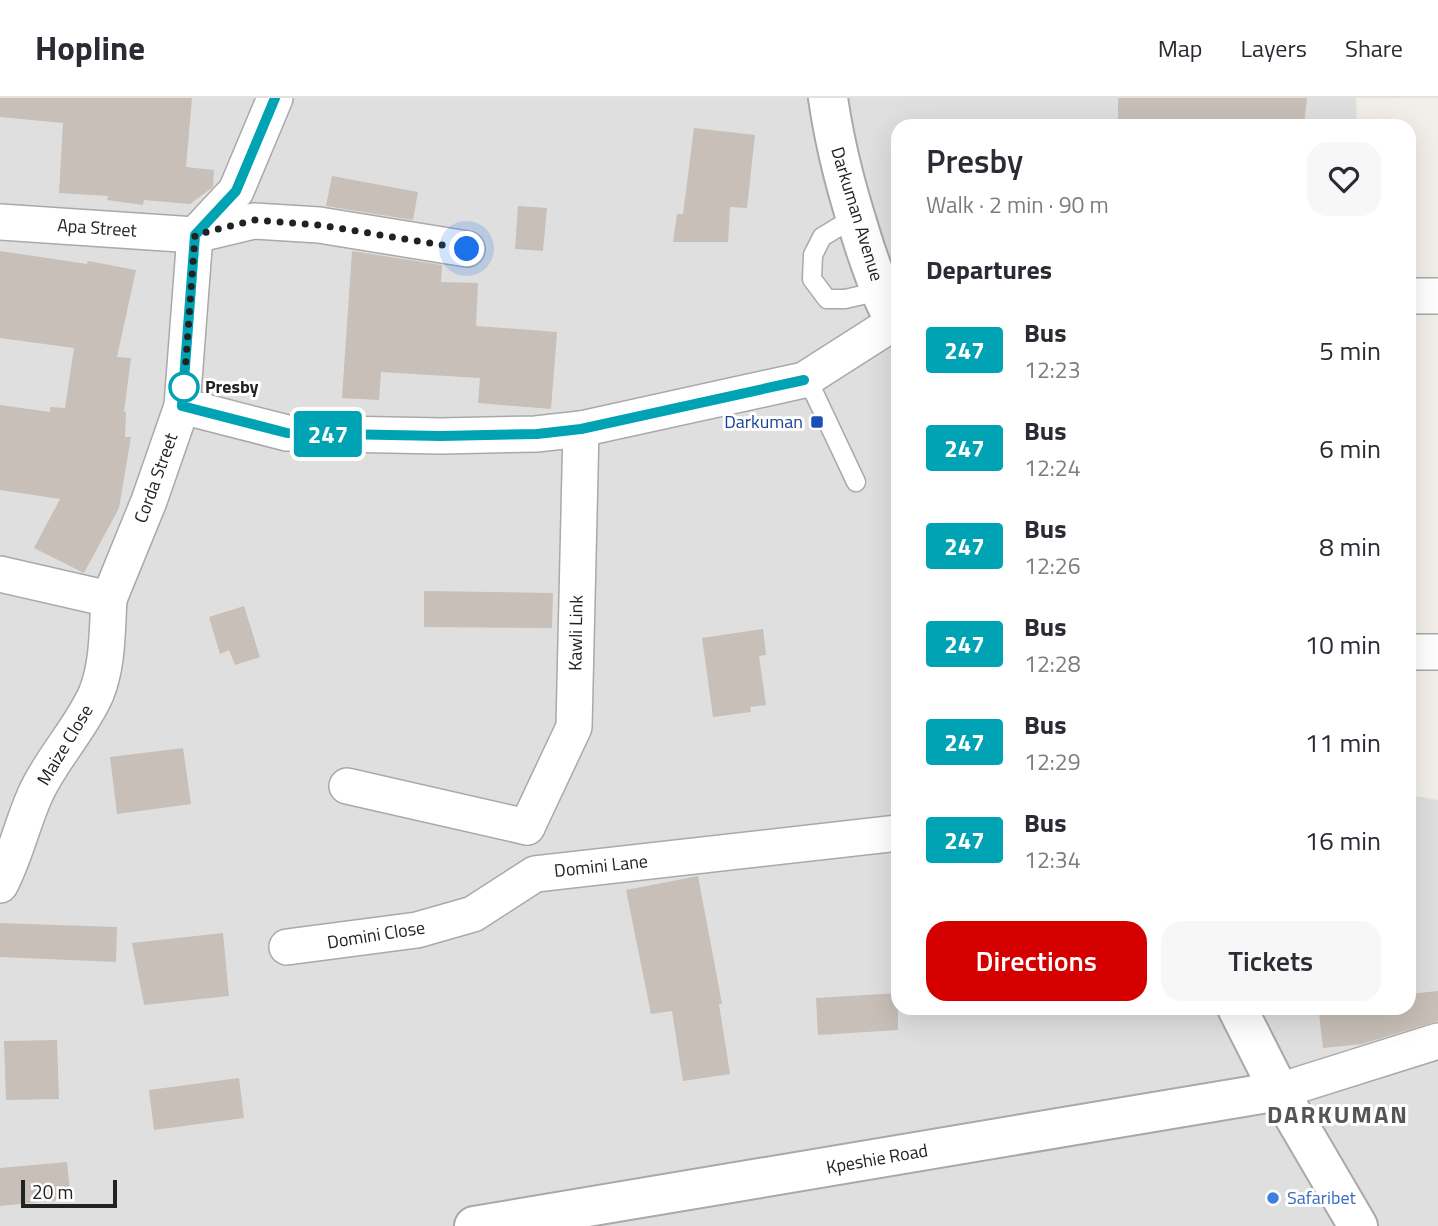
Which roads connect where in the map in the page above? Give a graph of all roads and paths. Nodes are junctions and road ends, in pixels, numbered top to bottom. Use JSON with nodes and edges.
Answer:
{"nodes":[{"id":1,"x":275,"y":98,"type":"edge"},
{"id":2,"x":828,"y":98,"type":"edge"},
{"id":3,"x":855,"y":217,"type":"junction"},
{"id":4,"x":0,"y":222,"type":"edge"},
{"id":5,"x":195,"y":235,"type":"junction"},
{"id":6,"x":467,"y":249,"type":"dead end"},
{"id":7,"x":1416,"y":296,"type":"edge"},
{"id":8,"x":1438,"y":296,"type":"edge"},
{"id":9,"x":891,"y":311,"type":"edge"},
{"id":10,"x":891,"y":314,"type":"edge"},
{"id":11,"x":891,"y":315,"type":"edge"},
{"id":12,"x":807,"y":378,"type":"junction"},
{"id":13,"x":182,"y":406,"type":"junction"},
{"id":14,"x":581,"y":429,"type":"junction"},
{"id":15,"x":856,"y":482,"type":"dead end"},
{"id":16,"x":0,"y":573,"type":"edge"},
{"id":17,"x":109,"y":599,"type":"junction"},
{"id":18,"x":1416,"y":652,"type":"edge"},
{"id":19,"x":1438,"y":652,"type":"edge"},
{"id":20,"x":347,"y":786,"type":"dead end"},
{"id":21,"x":527,"y":827,"type":"junction"},
{"id":22,"x":891,"y":834,"type":"edge"},
{"id":23,"x":535,"y":874,"type":"junction"},
{"id":24,"x":0,"y":885,"type":"edge"},
{"id":25,"x":287,"y":947,"type":"dead end"},
{"id":26,"x":1241,"y":1015,"type":"edge"},
{"id":27,"x":1438,"y":1041,"type":"edge"},
{"id":28,"x":1279,"y":1091,"type":"junction"},
{"id":29,"x":474,"y":1226,"type":"edge"},
{"id":30,"x":1357,"y":1226,"type":"edge"}],
"edges":[{"from":1,"to":5,"type":"street"},
{"from":2,"to":3,"type":"street","name":"Darkuman Avenue"},
{"from":3,"to":9,"type":"street","name":"Darkuman Avenue"},
{"from":3,"to":10,"type":"lane"},
{"from":4,"to":5,"type":"street","name":"Apa Street"},
{"from":5,"to":6,"type":"street","name":"Apa Street"},
{"from":5,"to":13,"type":"street","name":"Corda Street"},
{"from":7,"to":8,"type":"street"},
{"from":11,"to":12,"type":"street"},
{"from":12,"to":14,"type":"street"},
{"from":12,"to":15,"type":"lane"},
{"from":13,"to":14,"type":"street"},
{"from":13,"to":17,"type":"street","name":"Corda Street"},
{"from":14,"to":21,"type":"street","name":"Kawli Link"},
{"from":16,"to":17,"type":"street"},
{"from":17,"to":24,"type":"street","name":"Maize Close"},
{"from":18,"to":19,"type":"street"},
{"from":20,"to":21,"type":"street"},
{"from":21,"to":23,"type":"street","name":"Domini Lane"},
{"from":22,"to":23,"type":"street","name":"Domini Lane"},
{"from":23,"to":25,"type":"street","name":"Domini Close"},
{"from":26,"to":28,"type":"street"},
{"from":27,"to":28,"type":"street"},
{"from":28,"to":29,"type":"street","name":"Kpeshie Road"},
{"from":28,"to":30,"type":"street"}]}
